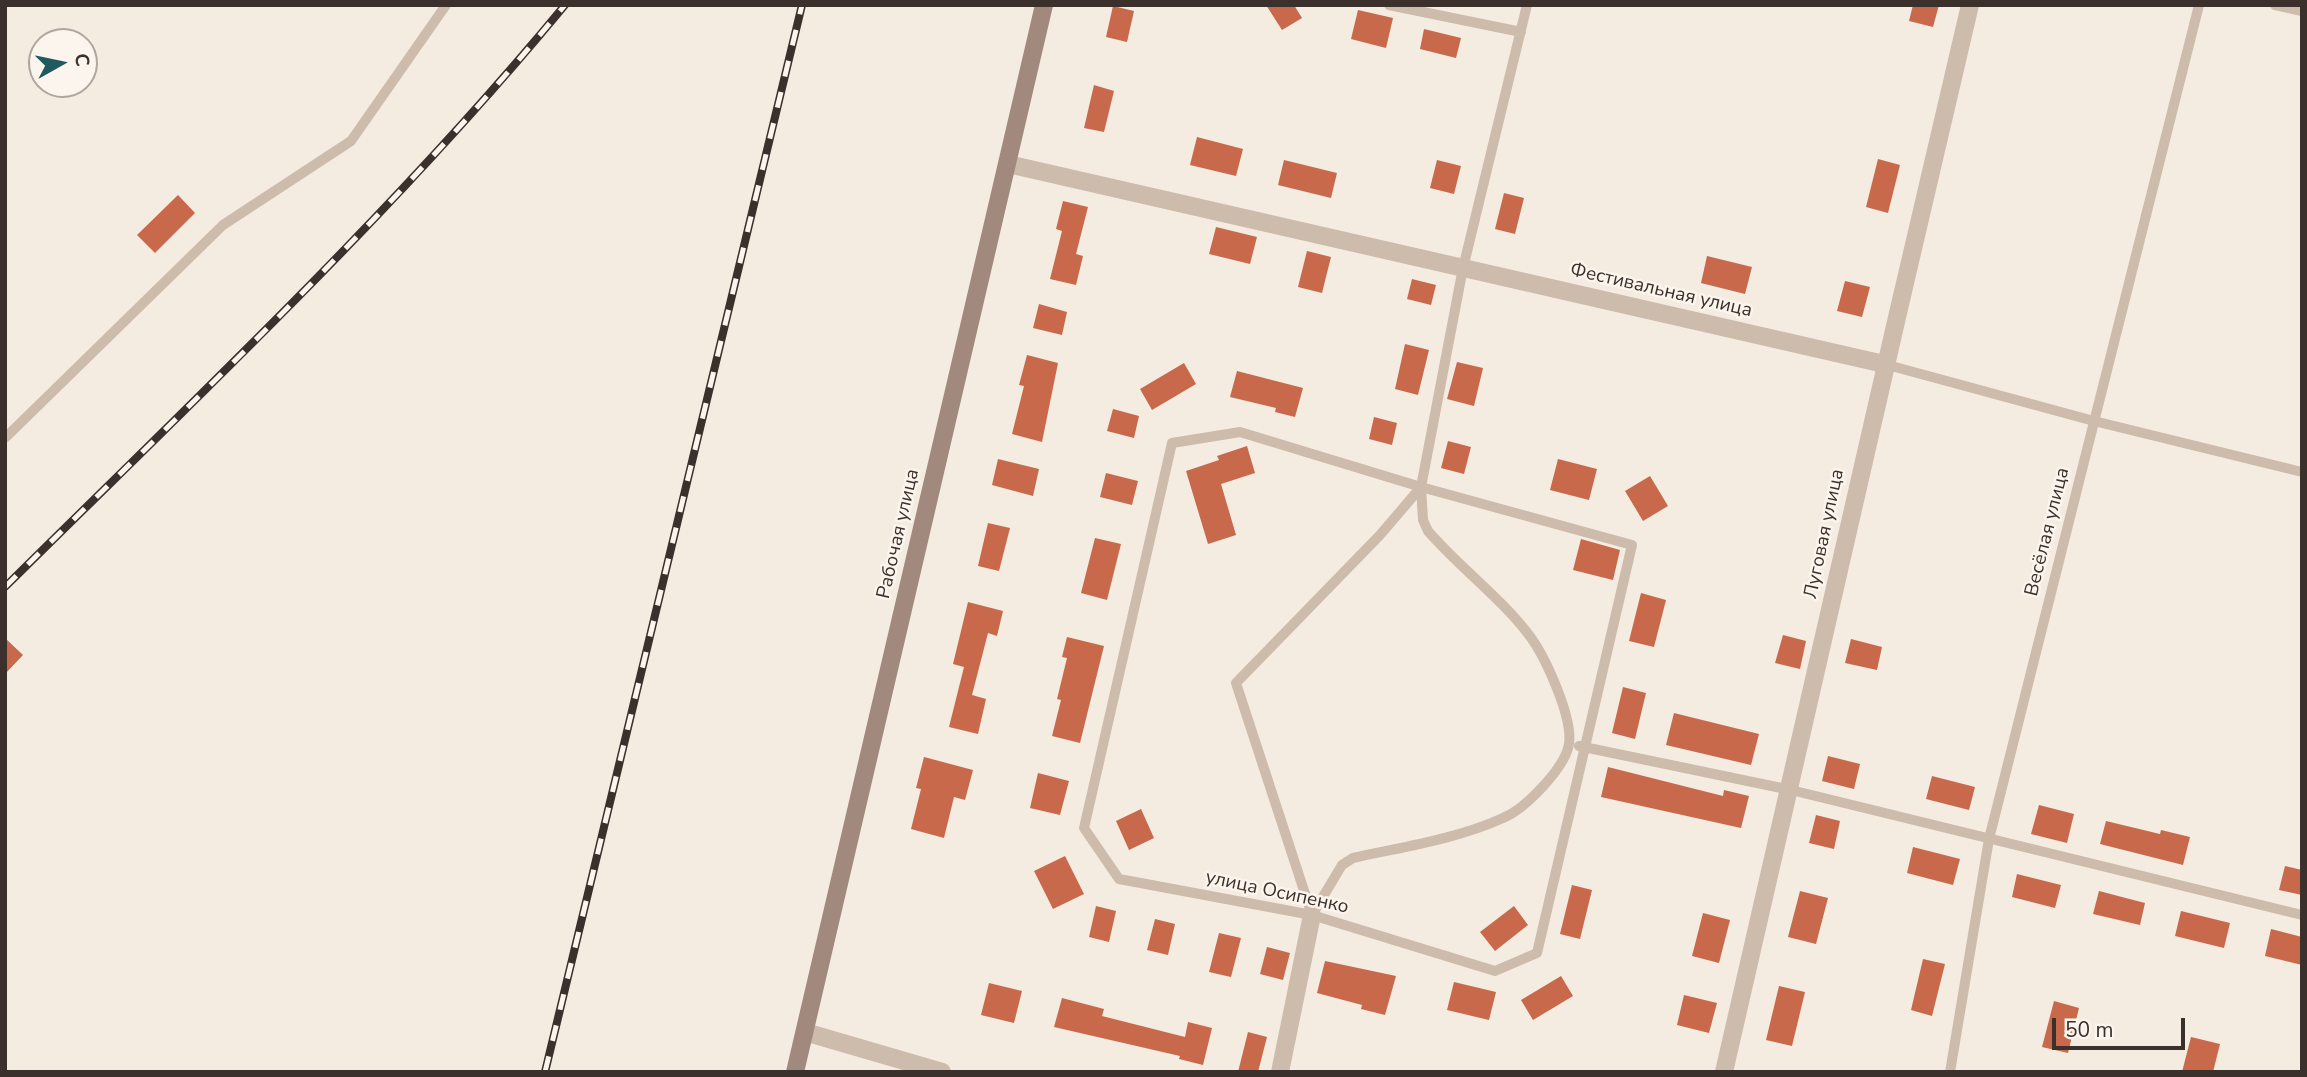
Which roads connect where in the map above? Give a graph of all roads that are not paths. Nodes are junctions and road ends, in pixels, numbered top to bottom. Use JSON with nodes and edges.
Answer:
{"nodes":[{"id":1,"x":446,"y":5,"type":"edge"},
{"id":2,"x":1044,"y":5,"type":"edge"},
{"id":3,"x":1389,"y":5,"type":"edge"},
{"id":4,"x":1527,"y":5,"type":"edge"},
{"id":5,"x":1970,"y":5,"type":"edge"},
{"id":6,"x":2199,"y":5,"type":"edge"},
{"id":7,"x":2275,"y":5,"type":"edge"},
{"id":8,"x":2302,"y":11,"type":"edge"},
{"id":9,"x":1521,"y":32,"type":"junction"},
{"id":10,"x":1008,"y":164,"type":"junction"},
{"id":11,"x":1463,"y":268,"type":"junction"},
{"id":12,"x":1884,"y":364,"type":"junction"},
{"id":13,"x":2094,"y":421,"type":"junction"},
{"id":14,"x":5,"y":438,"type":"edge"},
{"id":15,"x":2302,"y":472,"type":"edge"},
{"id":16,"x":1421,"y":487,"type":"junction"},
{"id":17,"x":1569,"y":744,"type":"junction"},
{"id":18,"x":1585,"y":747,"type":"junction"},
{"id":19,"x":1791,"y":790,"type":"junction"},
{"id":20,"x":1989,"y":839,"type":"junction"},
{"id":21,"x":1312,"y":915,"type":"junction"},
{"id":22,"x":2302,"y":915,"type":"edge"},
{"id":23,"x":805,"y":1032,"type":"junction"},
{"id":24,"x":795,"y":1072,"type":"edge"},
{"id":25,"x":942,"y":1072,"type":"edge"},
{"id":26,"x":1280,"y":1072,"type":"edge"},
{"id":27,"x":1724,"y":1072,"type":"edge"},
{"id":28,"x":1950,"y":1072,"type":"edge"}],
"edges":[{"from":1,"to":14,"type":"lane"},
{"from":2,"to":10,"type":"main road","name":"Рабочая улица"},
{"from":3,"to":9,"type":"lane"},
{"from":4,"to":9,"type":"lane"},
{"from":5,"to":12,"type":"street","name":"Луговая улица"},
{"from":6,"to":13,"type":"lane","name":"Весёлая улица"},
{"from":7,"to":8,"type":"lane"},
{"from":9,"to":11,"type":"lane"},
{"from":10,"to":11,"type":"street","name":"Фестивальная улица"},
{"from":10,"to":23,"type":"main road","name":"Рабочая улица"},
{"from":11,"to":12,"type":"street","name":"Фестивальная улица"},
{"from":11,"to":16,"type":"lane"},
{"from":12,"to":13,"type":"lane","name":"Фестивальная улица"},
{"from":12,"to":19,"type":"street","name":"Луговая улица"},
{"from":13,"to":15,"type":"lane","name":"Фестивальная улица"},
{"from":13,"to":20,"type":"lane","name":"Весёлая улица"},
{"from":16,"to":17,"type":"lane"},
{"from":16,"to":18,"type":"lane","name":"улица Осипенко"},
{"from":16,"to":21,"type":"lane"},
{"from":16,"to":21,"type":"lane","name":"улица Осипенко"},
{"from":17,"to":18,"type":"lane"},
{"from":17,"to":21,"type":"lane"},
{"from":18,"to":19,"type":"lane"},
{"from":18,"to":21,"type":"lane","name":"улица Осипенко"},
{"from":19,"to":20,"type":"lane"},
{"from":19,"to":27,"type":"street","name":"Луговая улица"},
{"from":20,"to":22,"type":"lane"},
{"from":20,"to":28,"type":"lane","name":"Весёлая улица"},
{"from":21,"to":26,"type":"street"},
{"from":23,"to":24,"type":"main road","name":"Рабочая улица"},
{"from":23,"to":25,"type":"street"}]}
